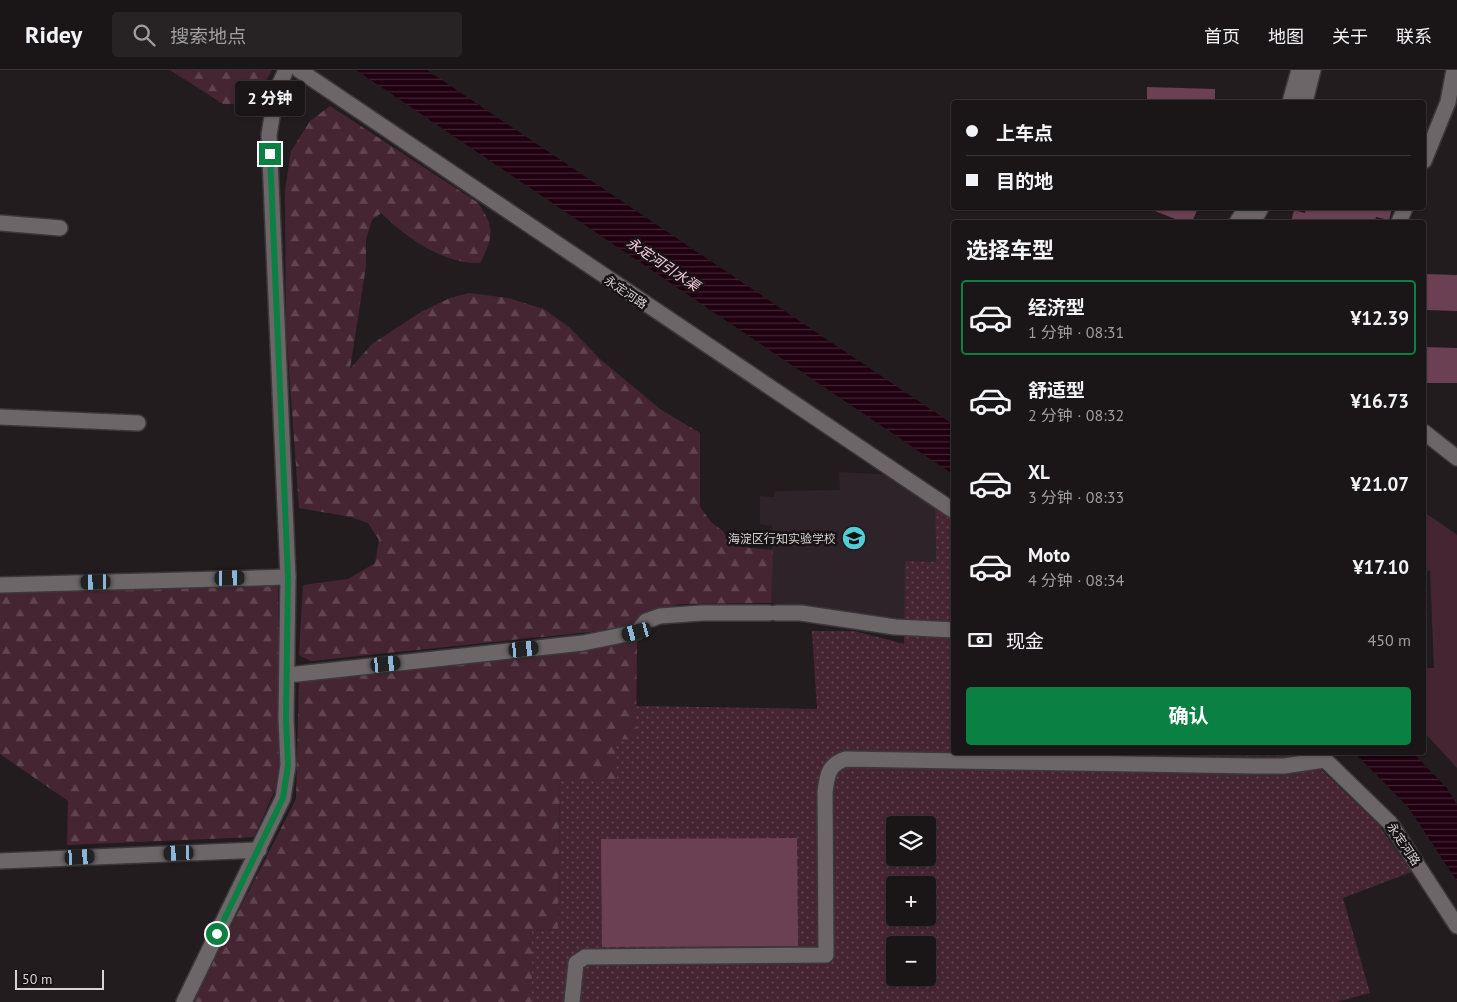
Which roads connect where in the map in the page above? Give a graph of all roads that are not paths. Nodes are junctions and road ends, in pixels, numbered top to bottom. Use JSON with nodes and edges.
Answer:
{"nodes":[{"id":1,"x":286,"y":70,"type":"edge"},
{"id":2,"x":299,"y":70,"type":"edge"},
{"id":3,"x":1300,"y":70,"type":"edge"},
{"id":4,"x":1313,"y":70,"type":"edge"},
{"id":5,"x":1454,"y":70,"type":"edge"},
{"id":6,"x":1291,"y":100,"type":"edge"},
{"id":7,"x":1306,"y":100,"type":"edge"},
{"id":8,"x":1426,"y":156,"type":"edge"},
{"id":9,"x":0,"y":223,"type":"edge"},
{"id":10,"x":60,"y":228,"type":"dead end"},
{"id":11,"x":0,"y":417,"type":"edge"},
{"id":12,"x":138,"y":423,"type":"dead end"},
{"id":13,"x":1426,"y":434,"type":"edge"},
{"id":14,"x":1457,"y":458,"type":"edge"},
{"id":15,"x":951,"y":509,"type":"edge"},
{"id":16,"x":288,"y":577,"type":"junction"},
{"id":17,"x":0,"y":585,"type":"edge"},
{"id":18,"x":951,"y":630,"type":"edge"},
{"id":19,"x":288,"y":675,"type":"junction"},
{"id":20,"x":1321,"y":756,"type":"edge"},
{"id":21,"x":259,"y":850,"type":"junction"},
{"id":22,"x":0,"y":861,"type":"edge"},
{"id":23,"x":1457,"y":926,"type":"edge"},
{"id":24,"x":184,"y":1002,"type":"edge"},
{"id":25,"x":572,"y":1002,"type":"edge"}],
"edges":[{"from":1,"to":16,"type":"street"},
{"from":2,"to":15,"type":"street","name":"永定河路"},
{"from":3,"to":6,"type":"street"},
{"from":4,"to":7,"type":"street"},
{"from":5,"to":8,"type":"street"},
{"from":9,"to":10,"type":"street"},
{"from":11,"to":12,"type":"street"},
{"from":13,"to":14,"type":"street"},
{"from":16,"to":17,"type":"street"},
{"from":16,"to":19,"type":"street"},
{"from":18,"to":19,"type":"street"},
{"from":19,"to":21,"type":"street"},
{"from":20,"to":23,"type":"street","name":"永定河路"},
{"from":20,"to":25,"type":"street"},
{"from":21,"to":22,"type":"street"},
{"from":21,"to":24,"type":"street"}]}
